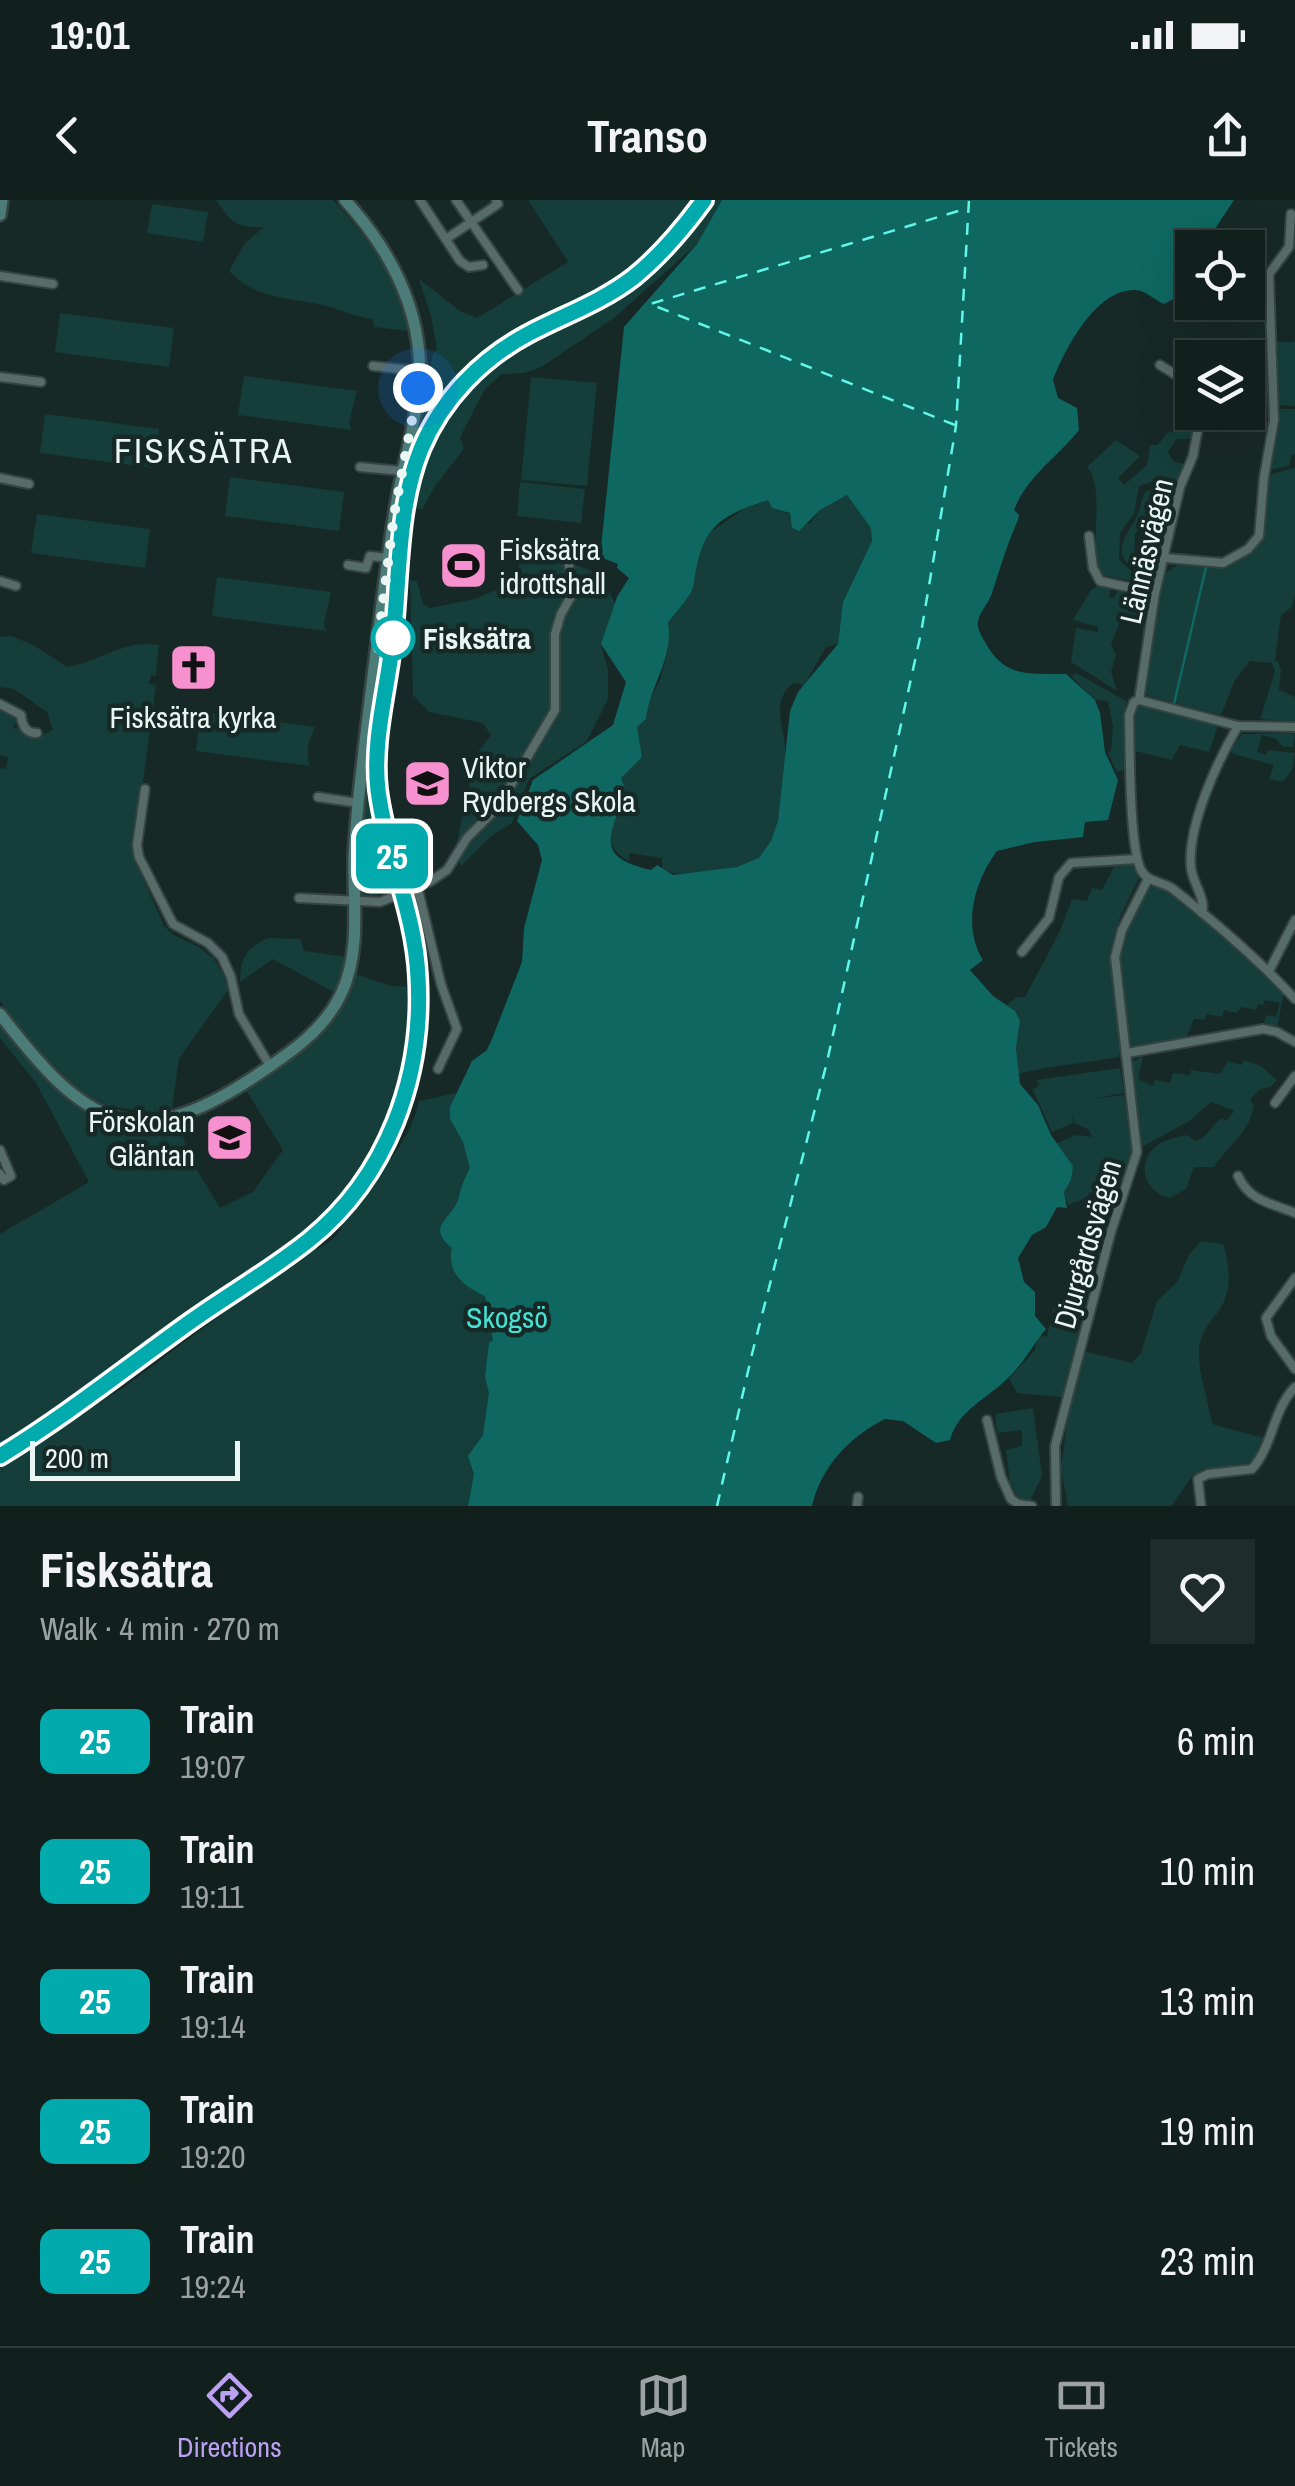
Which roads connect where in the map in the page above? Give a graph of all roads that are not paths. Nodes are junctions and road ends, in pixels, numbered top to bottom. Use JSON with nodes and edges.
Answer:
{"nodes":[{"id":1,"x":2,"y":200,"type":"edge"},
{"id":2,"x":345,"y":200,"type":"edge"},
{"id":3,"x":420,"y":200,"type":"edge"},
{"id":4,"x":456,"y":200,"type":"edge"},
{"id":5,"x":497,"y":202,"type":"edge"},
{"id":6,"x":1291,"y":214,"type":"dead end"},
{"id":7,"x":0,"y":215,"type":"edge"},
{"id":8,"x":470,"y":222,"type":"junction"},
{"id":9,"x":446,"y":238,"type":"junction"},
{"id":10,"x":483,"y":266,"type":"dead end"},
{"id":11,"x":0,"y":276,"type":"edge"},
{"id":12,"x":53,"y":284,"type":"dead end"},
{"id":13,"x":518,"y":290,"type":"dead end"},
{"id":14,"x":1160,"y":365,"type":"dead end"},
{"id":15,"x":373,"y":366,"type":"dead end"},
{"id":16,"x":419,"y":371,"type":"junction"},
{"id":17,"x":1175,"y":374,"type":"edge"},
{"id":18,"x":0,"y":377,"type":"edge"},
{"id":19,"x":41,"y":382,"type":"dead end"},
{"id":20,"x":1198,"y":430,"type":"edge"},
{"id":21,"x":360,"y":466,"type":"dead end"},
{"id":22,"x":402,"y":471,"type":"junction"},
{"id":23,"x":0,"y":478,"type":"edge"},
{"id":24,"x":29,"y":484,"type":"dead end"},
{"id":25,"x":1089,"y":536,"type":"dead end"},
{"id":26,"x":568,"y":553,"type":"dead end"},
{"id":27,"x":388,"y":558,"type":"junction"},
{"id":28,"x":1166,"y":558,"type":"junction"},
{"id":29,"x":348,"y":566,"type":"dead end"},
{"id":30,"x":0,"y":581,"type":"edge"},
{"id":31,"x":16,"y":586,"type":"dead end"},
{"id":32,"x":1155,"y":594,"type":"junction"},
{"id":33,"x":1140,"y":700,"type":"junction"},
{"id":34,"x":0,"y":704,"type":"edge"},
{"id":35,"x":1238,"y":726,"type":"junction"},
{"id":36,"x":1295,"y":727,"type":"edge"},
{"id":37,"x":38,"y":732,"type":"dead end"},
{"id":38,"x":145,"y":789,"type":"dead end"},
{"id":39,"x":318,"y":797,"type":"dead end"},
{"id":40,"x":358,"y":803,"type":"junction"},
{"id":41,"x":405,"y":836,"type":"dead end"},
{"id":42,"x":1137,"y":859,"type":"junction"},
{"id":43,"x":1148,"y":880,"type":"junction"},
{"id":44,"x":416,"y":887,"type":"junction"},
{"id":45,"x":299,"y":898,"type":"dead end"},
{"id":46,"x":353,"y":902,"type":"junction"},
{"id":47,"x":1202,"y":913,"type":"junction"},
{"id":48,"x":1295,"y":920,"type":"edge"},
{"id":49,"x":1022,"y":952,"type":"dead end"},
{"id":50,"x":1269,"y":970,"type":"junction"},
{"id":51,"x":1295,"y":999,"type":"edge"},
{"id":52,"x":0,"y":1014,"type":"edge"},
{"id":53,"x":1295,"y":1042,"type":"edge"},
{"id":54,"x":1126,"y":1053,"type":"junction"},
{"id":55,"x":270,"y":1066,"type":"junction"},
{"id":56,"x":438,"y":1069,"type":"dead end"},
{"id":57,"x":1295,"y":1076,"type":"edge"},
{"id":58,"x":1275,"y":1102,"type":"dead end"},
{"id":59,"x":0,"y":1150,"type":"edge"},
{"id":60,"x":0,"y":1174,"type":"edge"},
{"id":61,"x":1238,"y":1176,"type":"dead end"},
{"id":62,"x":1295,"y":1214,"type":"edge"},
{"id":63,"x":1295,"y":1278,"type":"edge"},
{"id":64,"x":1295,"y":1369,"type":"edge"},
{"id":65,"x":1295,"y":1387,"type":"edge"},
{"id":66,"x":987,"y":1420,"type":"dead end"},
{"id":67,"x":1032,"y":1506,"type":"edge"},
{"id":68,"x":1056,"y":1506,"type":"edge"},
{"id":69,"x":1201,"y":1506,"type":"edge"}],
"edges":[{"from":1,"to":7,"type":"street"},
{"from":2,"to":16,"type":"street"},
{"from":3,"to":9,"type":"street"},
{"from":4,"to":8,"type":"street"},
{"from":5,"to":8,"type":"street"},
{"from":6,"to":28,"type":"street"},
{"from":8,"to":9,"type":"street"},
{"from":8,"to":13,"type":"street"},
{"from":9,"to":10,"type":"street"},
{"from":11,"to":12,"type":"street"},
{"from":14,"to":17,"type":"street"},
{"from":15,"to":16,"type":"street"},
{"from":16,"to":22,"type":"street"},
{"from":18,"to":19,"type":"street"},
{"from":20,"to":28,"type":"street","name":"Lännäsvägen"},
{"from":21,"to":22,"type":"street"},
{"from":22,"to":27,"type":"street"},
{"from":23,"to":24,"type":"street"},
{"from":25,"to":32,"type":"street"},
{"from":26,"to":44,"type":"street"},
{"from":27,"to":29,"type":"street"},
{"from":27,"to":40,"type":"street"},
{"from":28,"to":32,"type":"street","name":"Lännäsvägen"},
{"from":30,"to":31,"type":"street"},
{"from":32,"to":33,"type":"street","name":"Lännäsvägen"},
{"from":33,"to":35,"type":"street"},
{"from":33,"to":42,"type":"street","name":"Lännäsvägen"},
{"from":34,"to":37,"type":"street"},
{"from":35,"to":36,"type":"street"},
{"from":35,"to":47,"type":"street"},
{"from":38,"to":55,"type":"street"},
{"from":39,"to":40,"type":"street"},
{"from":40,"to":46,"type":"street"},
{"from":41,"to":44,"type":"street"},
{"from":42,"to":43,"type":"street"},
{"from":42,"to":49,"type":"street"},
{"from":43,"to":47,"type":"street"},
{"from":43,"to":54,"type":"street","name":"Djurgårdsvägen"},
{"from":44,"to":46,"type":"street"},
{"from":44,"to":56,"type":"street"},
{"from":45,"to":46,"type":"street"},
{"from":46,"to":55,"type":"street"},
{"from":47,"to":50,"type":"street"},
{"from":48,"to":50,"type":"street"},
{"from":50,"to":51,"type":"street"},
{"from":52,"to":55,"type":"street"},
{"from":53,"to":54,"type":"street"},
{"from":54,"to":68,"type":"street","name":"Djurgårdsvägen"},
{"from":57,"to":58,"type":"street"},
{"from":59,"to":60,"type":"street"},
{"from":61,"to":62,"type":"street"},
{"from":63,"to":64,"type":"street"},
{"from":65,"to":69,"type":"street"},
{"from":66,"to":67,"type":"street"}]}
